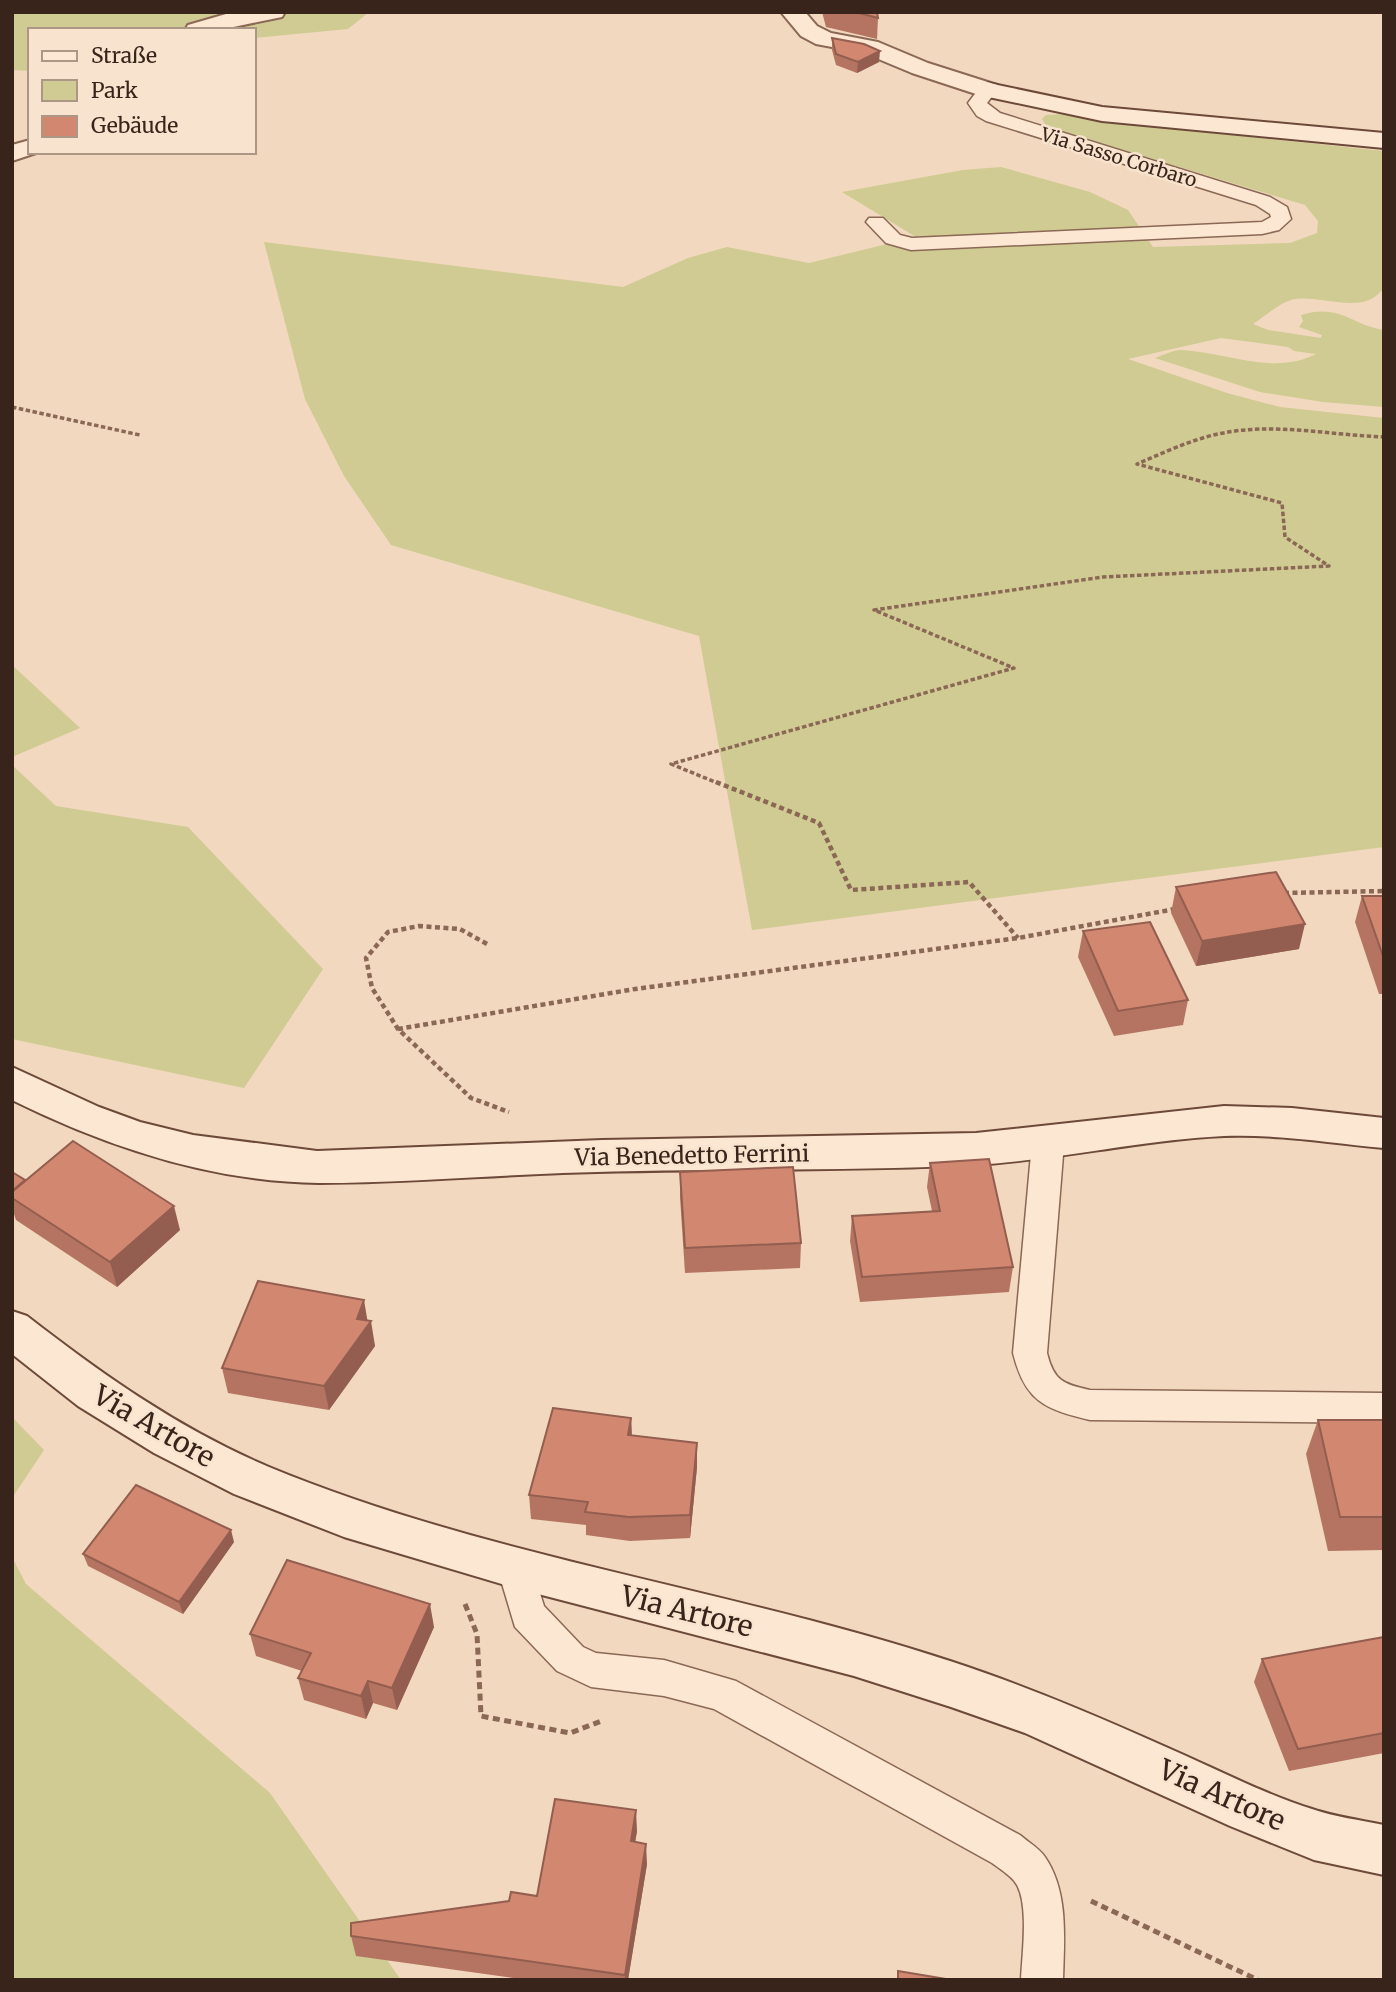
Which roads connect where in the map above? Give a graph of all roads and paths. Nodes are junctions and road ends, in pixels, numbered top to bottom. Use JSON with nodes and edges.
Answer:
{"nodes":[{"id":1,"x":274,"y":12,"type":"edge"},
{"id":2,"x":792,"y":12,"type":"edge"},
{"id":3,"x":202,"y":28,"type":"edge"},
{"id":4,"x":988,"y":90,"type":"junction"},
{"id":5,"x":1384,"y":141,"type":"edge"},
{"id":6,"x":876,"y":222,"type":"dead end"},
{"id":7,"x":12,"y":407,"type":"edge"},
{"id":8,"x":140,"y":435,"type":"dead end"},
{"id":9,"x":1384,"y":437,"type":"edge"},
{"id":10,"x":1384,"y":891,"type":"edge"},
{"id":11,"x":1271,"y":893,"type":"edge"},
{"id":12,"x":1178,"y":908,"type":"edge"},
{"id":13,"x":1018,"y":938,"type":"junction"},
{"id":14,"x":487,"y":944,"type":"dead end"},
{"id":15,"x":398,"y":1029,"type":"junction"},
{"id":16,"x":12,"y":1082,"type":"edge"},
{"id":17,"x":516,"y":1115,"type":"dead end"},
{"id":18,"x":1384,"y":1133,"type":"edge"},
{"id":19,"x":1048,"y":1143,"type":"junction"},
{"id":20,"x":12,"y":1329,"type":"edge"},
{"id":21,"x":1384,"y":1408,"type":"edge"},
{"id":22,"x":515,"y":1567,"type":"junction"},
{"id":23,"x":1384,"y":1850,"type":"edge"},
{"id":24,"x":1042,"y":1980,"type":"edge"}],
"edges":[{"from":1,"to":3,"type":"street"},
{"from":2,"to":4,"type":"street"},
{"from":4,"to":5,"type":"street","name":"Via Sasso Corbaro"},
{"from":4,"to":6,"type":"lane","name":"Via Sasso Corbaro"},
{"from":7,"to":8,"type":"path"},
{"from":9,"to":13,"type":"path"},
{"from":10,"to":11,"type":"path"},
{"from":12,"to":13,"type":"path"},
{"from":13,"to":15,"type":"path"},
{"from":14,"to":15,"type":"path"},
{"from":15,"to":17,"type":"path"},
{"from":16,"to":19,"type":"street","name":"Via Benedetto Ferrini"},
{"from":18,"to":19,"type":"street","name":"Via Benedetto Ferrini"},
{"from":19,"to":21,"type":"lane"},
{"from":20,"to":22,"type":"street","name":"Via Artore"},
{"from":22,"to":23,"type":"street","name":"Via Artore"},
{"from":22,"to":24,"type":"lane"}]}
